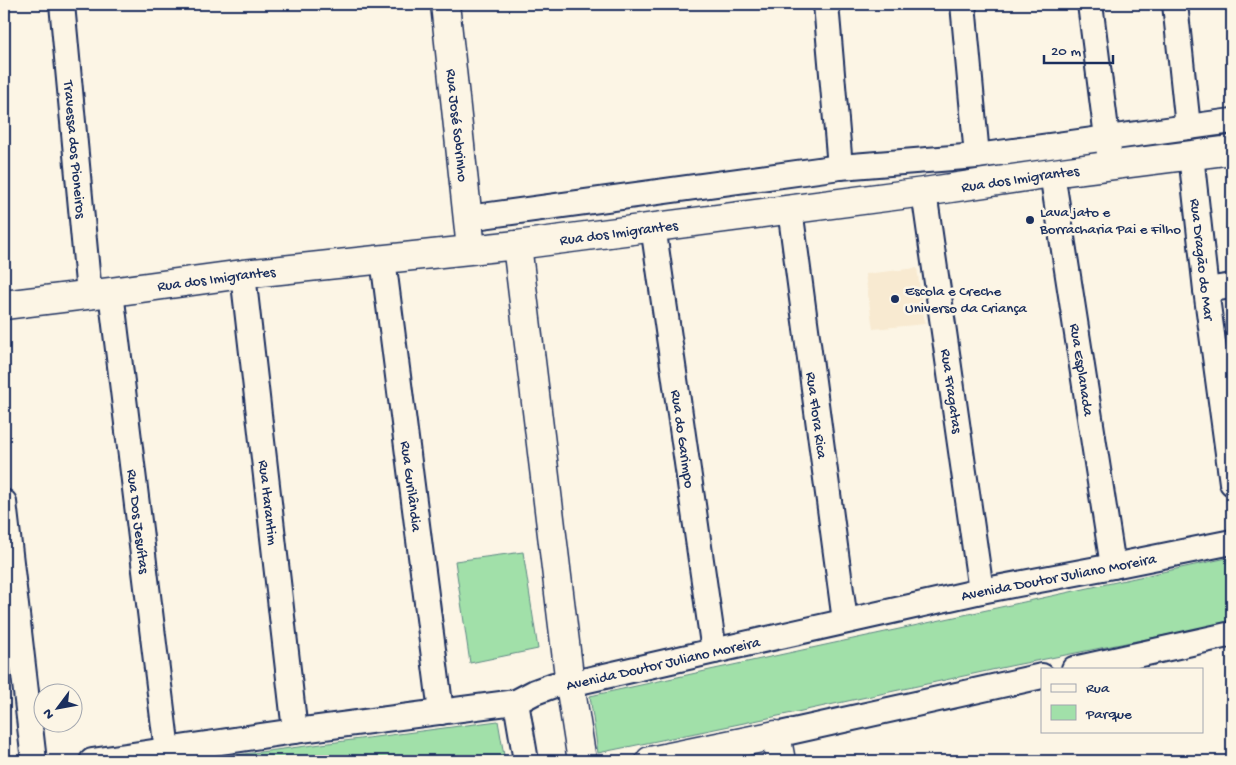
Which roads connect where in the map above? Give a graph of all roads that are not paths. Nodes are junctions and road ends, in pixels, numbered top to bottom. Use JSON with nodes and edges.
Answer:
{"nodes":[{"id":1,"x":62,"y":4,"type":"edge"},
{"id":2,"x":445,"y":4,"type":"edge"},
{"id":3,"x":826,"y":4,"type":"edge"},
{"id":4,"x":964,"y":4,"type":"edge"},
{"id":5,"x":1090,"y":4,"type":"edge"},
{"id":6,"x":1175,"y":4,"type":"edge"},
{"id":7,"x":1232,"y":121,"type":"edge"},
{"id":8,"x":1188,"y":127,"type":"junction"},
{"id":9,"x":1232,"y":150,"type":"edge"},
{"id":10,"x":1109,"y":151,"type":"junction"},
{"id":11,"x":1191,"y":155,"type":"junction"},
{"id":12,"x":978,"y":156,"type":"junction"},
{"id":13,"x":840,"y":167,"type":"junction"},
{"id":14,"x":1052,"y":173,"type":"junction"},
{"id":15,"x":924,"y":192,"type":"junction"},
{"id":16,"x":790,"y":209,"type":"junction"},
{"id":17,"x":468,"y":218,"type":"junction"},
{"id":18,"x":653,"y":226,"type":"junction"},
{"id":19,"x":517,"y":244,"type":"junction"},
{"id":20,"x":471,"y":249,"type":"junction"},
{"id":21,"x":383,"y":259,"type":"junction"},
{"id":22,"x":243,"y":274,"type":"junction"},
{"id":23,"x":1232,"y":286,"type":"edge"},
{"id":24,"x":1206,"y":290,"type":"junction"},
{"id":25,"x":100,"y":293,"type":"junction"},
{"id":26,"x":4,"y":305,"type":"edge"},
{"id":27,"x":1226,"y":391,"type":"edge"},
{"id":28,"x":1232,"y":482,"type":"edge"},
{"id":29,"x":4,"y":502,"type":"edge"},
{"id":30,"x":1232,"y":542,"type":"edge"},
{"id":31,"x":6,"y":544,"type":"edge"},
{"id":32,"x":1113,"y":566,"type":"junction"},
{"id":33,"x":981,"y":591,"type":"junction"},
{"id":34,"x":845,"y":621,"type":"junction"},
{"id":35,"x":1232,"y":634,"type":"edge"},
{"id":36,"x":714,"y":651,"type":"junction"},
{"id":37,"x":1079,"y":668,"type":"edge"},
{"id":38,"x":1041,"y":676,"type":"edge"},
{"id":39,"x":570,"y":684,"type":"junction"},
{"id":40,"x":516,"y":702,"type":"junction"},
{"id":41,"x":441,"y":712,"type":"junction"},
{"id":42,"x":295,"y":731,"type":"junction"},
{"id":43,"x":776,"y":734,"type":"junction"},
{"id":44,"x":167,"y":751,"type":"junction"},
{"id":45,"x":34,"y":761,"type":"edge"},
{"id":46,"x":92,"y":761,"type":"edge"},
{"id":47,"x":526,"y":761,"type":"edge"},
{"id":48,"x":582,"y":761,"type":"edge"},
{"id":49,"x":650,"y":761,"type":"edge"},
{"id":50,"x":781,"y":761,"type":"edge"}],
"edges":[{"from":1,"to":25,"type":"street","name":"Travessa dos Pioneiros"},
{"from":2,"to":17,"type":"street","name":"Rua José Sobrinho"},
{"from":3,"to":13,"type":"street"},
{"from":4,"to":12,"type":"street"},
{"from":5,"to":10,"type":"street"},
{"from":6,"to":8,"type":"street"},
{"from":7,"to":8,"type":"street","name":"Rua dos Imigrantes"},
{"from":8,"to":10,"type":"street","name":"Rua dos Imigrantes"},
{"from":9,"to":11,"type":"street","name":"Rua dos Imigrantes"},
{"from":10,"to":11,"type":"street","name":"Rua dos Imigrantes"},
{"from":10,"to":12,"type":"street","name":"Rua dos Imigrantes"},
{"from":10,"to":14,"type":"street","name":"Rua dos Imigrantes"},
{"from":11,"to":24,"type":"street","name":"Rua Dragão do Mar"},
{"from":12,"to":13,"type":"street","name":"Rua dos Imigrantes"},
{"from":13,"to":17,"type":"street","name":"Rua dos Imigrantes"},
{"from":14,"to":15,"type":"street","name":"Rua dos Imigrantes"},
{"from":14,"to":32,"type":"street","name":"Rua Esplanada"},
{"from":15,"to":16,"type":"street","name":"Rua dos Imigrantes"},
{"from":15,"to":33,"type":"street","name":"Rua Fragatas"},
{"from":16,"to":18,"type":"street","name":"Rua dos Imigrantes"},
{"from":16,"to":34,"type":"street","name":"Rua Flora Rica"},
{"from":17,"to":20,"type":"street","name":"Rua José Sobrinho"},
{"from":18,"to":19,"type":"street","name":"Rua dos Imigrantes"},
{"from":18,"to":36,"type":"street","name":"Rua do Garimpo"},
{"from":19,"to":20,"type":"street","name":"Rua dos Imigrantes"},
{"from":19,"to":39,"type":"street"},
{"from":20,"to":21,"type":"street","name":"Rua dos Imigrantes"},
{"from":21,"to":22,"type":"street","name":"Rua dos Imigrantes"},
{"from":21,"to":41,"type":"street","name":"Rua Gurilândia"},
{"from":22,"to":25,"type":"street","name":"Rua dos Imigrantes"},
{"from":22,"to":42,"type":"street","name":"Rua Itarantim"},
{"from":23,"to":24,"type":"street"},
{"from":24,"to":27,"type":"street","name":"Rua Dragão do Mar"},
{"from":25,"to":26,"type":"street","name":"Rua dos Imigrantes"},
{"from":25,"to":44,"type":"street","name":"Rua Dos Jesuítas"},
{"from":27,"to":28,"type":"street","name":"Rua Dragão do Mar"},
{"from":29,"to":31,"type":"street"},
{"from":30,"to":32,"type":"street","name":"Avenida Doutor Juliano Moreira"},
{"from":31,"to":45,"type":"street"},
{"from":32,"to":33,"type":"street","name":"Avenida Doutor Juliano Moreira"},
{"from":33,"to":34,"type":"street","name":"Avenida Doutor Juliano Moreira"},
{"from":34,"to":36,"type":"street","name":"Avenida Doutor Juliano Moreira"},
{"from":35,"to":37,"type":"street"},
{"from":36,"to":39,"type":"street","name":"Avenida Doutor Juliano Moreira"},
{"from":38,"to":43,"type":"street"},
{"from":39,"to":40,"type":"street","name":"Avenida Doutor Juliano Moreira"},
{"from":39,"to":48,"type":"street"},
{"from":40,"to":41,"type":"street","name":"Avenida Doutor Juliano Moreira"},
{"from":40,"to":47,"type":"street"},
{"from":41,"to":42,"type":"street","name":"Avenida Doutor Juliano Moreira"},
{"from":42,"to":44,"type":"street","name":"Avenida Doutor Juliano Moreira"},
{"from":43,"to":49,"type":"street"},
{"from":43,"to":50,"type":"street"},
{"from":44,"to":46,"type":"street","name":"Avenida Doutor Juliano Moreira"}]}
